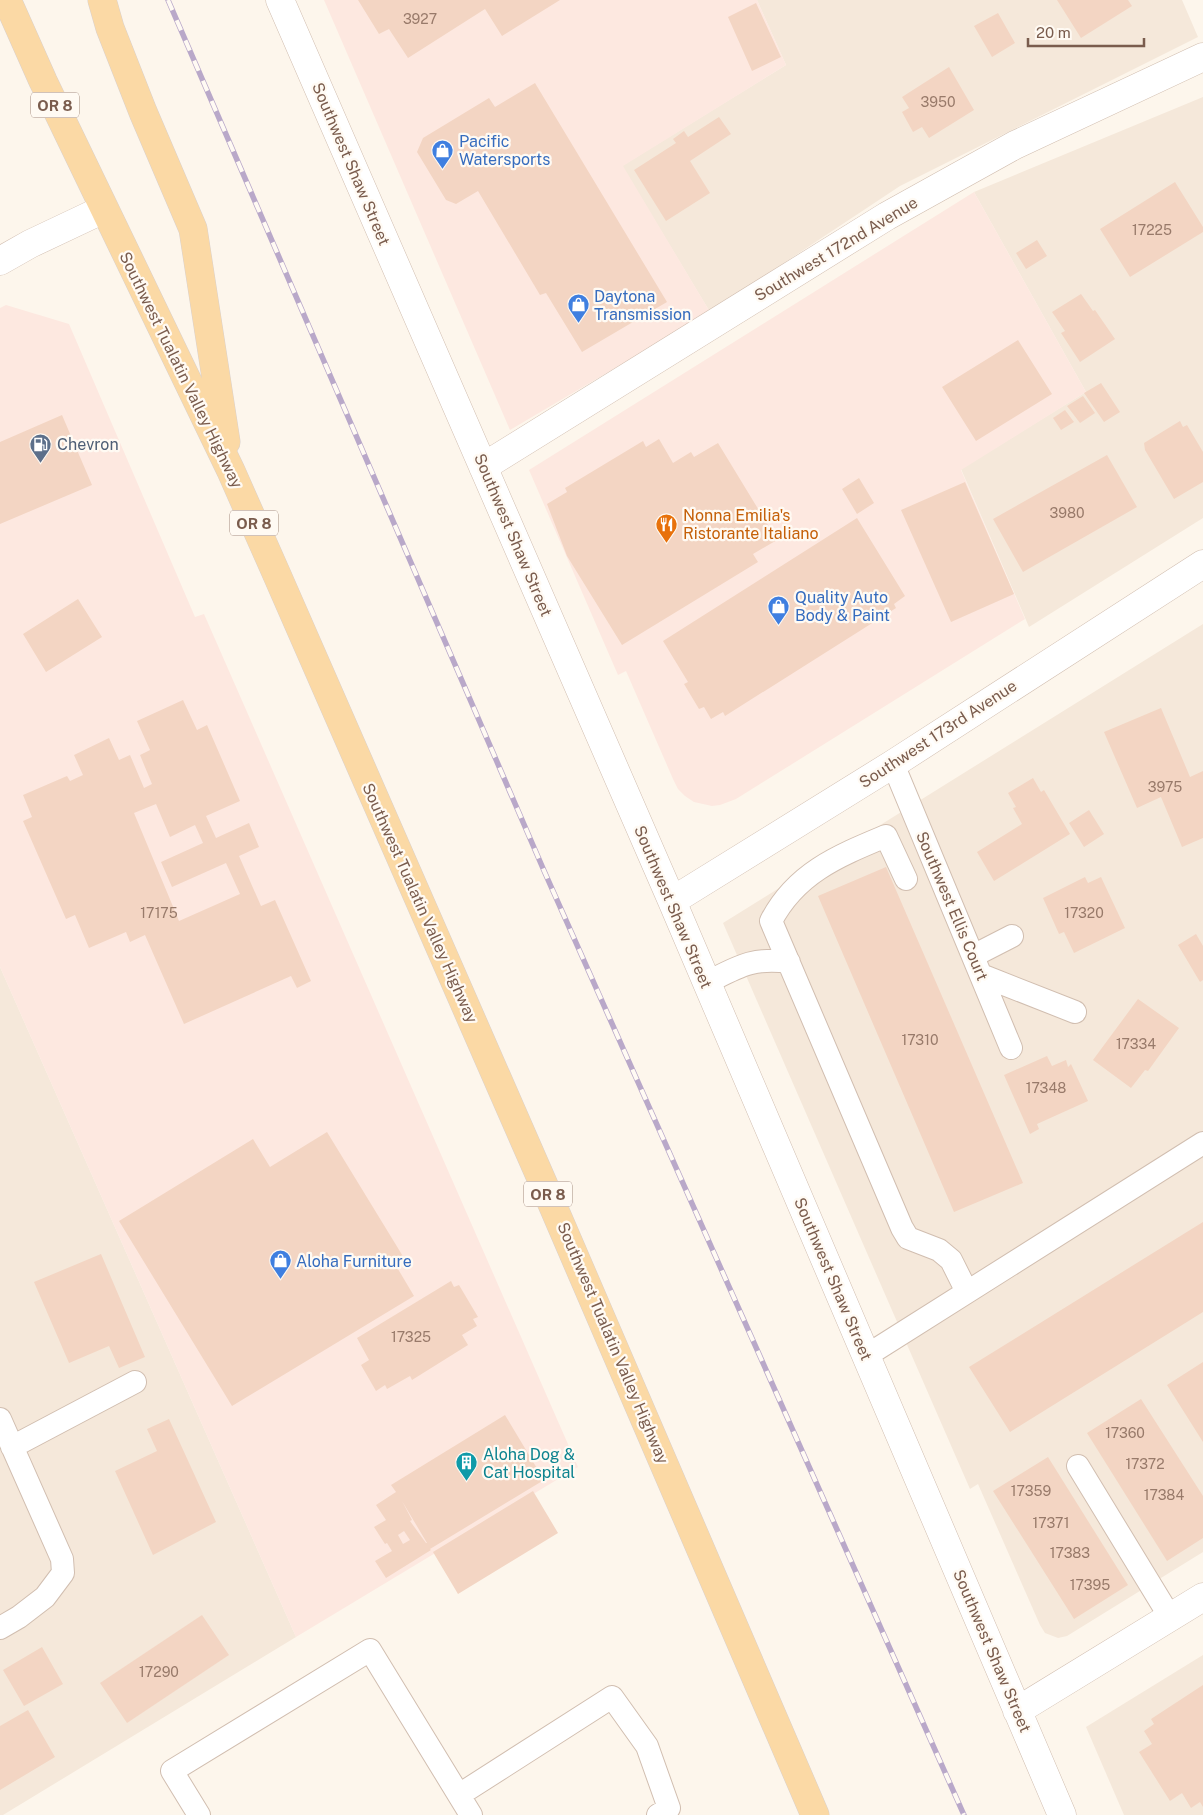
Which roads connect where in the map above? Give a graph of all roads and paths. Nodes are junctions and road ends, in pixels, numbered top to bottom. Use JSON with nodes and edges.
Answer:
{"nodes":[{"id":1,"x":7,"y":0,"type":"edge"},
{"id":2,"x":102,"y":0,"type":"edge"},
{"id":3,"x":280,"y":0,"type":"edge"},
{"id":4,"x":1203,"y":57,"type":"edge"},
{"id":5,"x":104,"y":209,"type":"junction"},
{"id":6,"x":0,"y":261,"type":"edge"},
{"id":7,"x":483,"y":467,"type":"junction"},
{"id":8,"x":231,"y":471,"type":"junction"},
{"id":9,"x":1203,"y":564,"type":"edge"},
{"id":10,"x":893,"y":764,"type":"junction"},
{"id":11,"x":906,"y":879,"type":"dead end"},
{"id":12,"x":672,"y":901,"type":"junction"},
{"id":13,"x":1012,"y":936,"type":"dead end"},
{"id":14,"x":789,"y":962,"type":"junction"},
{"id":15,"x":977,"y":966,"type":"junction"},
{"id":16,"x":706,"y":983,"type":"junction"},
{"id":17,"x":1075,"y":1012,"type":"dead end"},
{"id":18,"x":1011,"y":1048,"type":"dead end"},
{"id":19,"x":1203,"y":1143,"type":"edge"},
{"id":20,"x":967,"y":1292,"type":"junction"},
{"id":21,"x":866,"y":1356,"type":"junction"},
{"id":22,"x":135,"y":1382,"type":"dead end"},
{"id":23,"x":0,"y":1419,"type":"edge"},
{"id":24,"x":12,"y":1447,"type":"junction"},
{"id":25,"x":1078,"y":1466,"type":"dead end"},
{"id":26,"x":1203,"y":1597,"type":"edge"},
{"id":27,"x":1170,"y":1617,"type":"junction"},
{"id":28,"x":0,"y":1628,"type":"edge"},
{"id":29,"x":1017,"y":1711,"type":"junction"},
{"id":30,"x":459,"y":1795,"type":"junction"},
{"id":31,"x":199,"y":1815,"type":"edge"},
{"id":32,"x":472,"y":1815,"type":"edge"},
{"id":33,"x":658,"y":1815,"type":"edge"},
{"id":34,"x":815,"y":1815,"type":"edge"},
{"id":35,"x":1062,"y":1815,"type":"edge"}],
"edges":[{"from":1,"to":5,"type":"main road","name":"Southwest Tualatin Valley Highway","number":"OR 8"},
{"from":2,"to":8,"type":"main road"},
{"from":3,"to":7,"type":"street","name":"Southwest Shaw Street"},
{"from":4,"to":7,"type":"street","name":"Southwest 172nd Avenue"},
{"from":5,"to":6,"type":"street"},
{"from":5,"to":8,"type":"main road","name":"Southwest Tualatin Valley Highway","number":"OR 8"},
{"from":7,"to":12,"type":"street","name":"Southwest Shaw Street"},
{"from":8,"to":34,"type":"main road","name":"Southwest Tualatin Valley Highway","number":"OR 8"},
{"from":9,"to":10,"type":"street","name":"Southwest 173rd Avenue"},
{"from":10,"to":12,"type":"street","name":"Southwest 173rd Avenue"},
{"from":10,"to":15,"type":"lane","name":"Southwest Ellis Court"},
{"from":11,"to":14,"type":"lane"},
{"from":12,"to":16,"type":"street","name":"Southwest Shaw Street"},
{"from":13,"to":15,"type":"lane"},
{"from":14,"to":16,"type":"lane"},
{"from":14,"to":20,"type":"lane"},
{"from":15,"to":17,"type":"lane"},
{"from":15,"to":18,"type":"lane","name":"Southwest Ellis Court"},
{"from":16,"to":21,"type":"street","name":"Southwest Shaw Street"},
{"from":19,"to":20,"type":"lane"},
{"from":20,"to":21,"type":"lane"},
{"from":21,"to":29,"type":"street","name":"Southwest Shaw Street"},
{"from":22,"to":24,"type":"lane"},
{"from":23,"to":24,"type":"lane"},
{"from":24,"to":28,"type":"lane"},
{"from":25,"to":27,"type":"lane"},
{"from":26,"to":27,"type":"street"},
{"from":27,"to":29,"type":"street"},
{"from":29,"to":35,"type":"street","name":"Southwest Shaw Street"},
{"from":30,"to":31,"type":"lane"},
{"from":30,"to":32,"type":"lane"},
{"from":30,"to":33,"type":"lane"}]}
